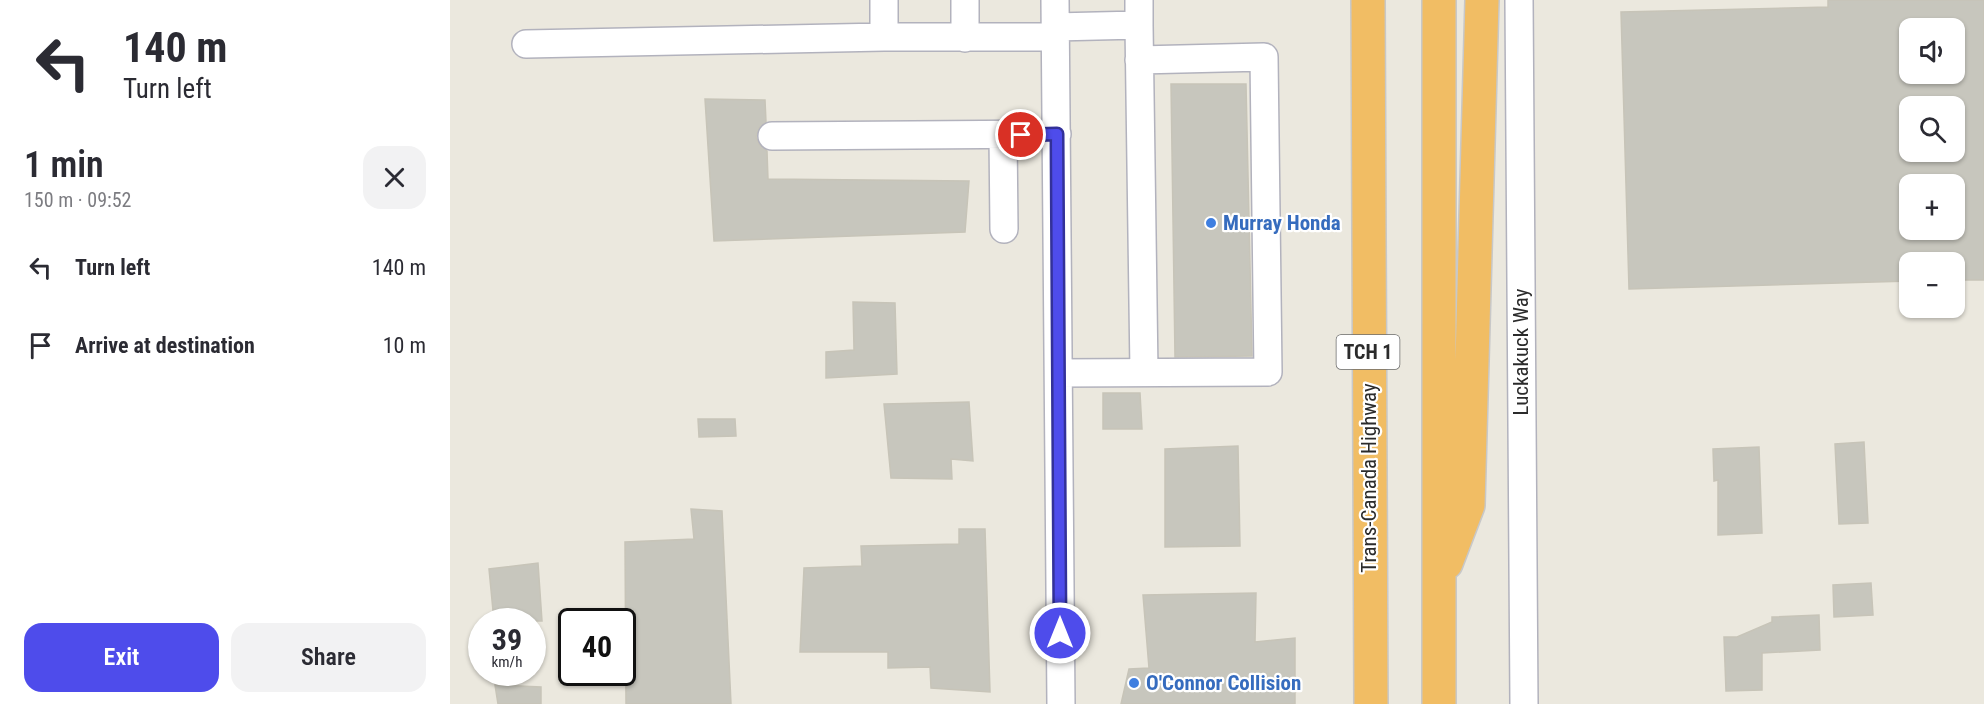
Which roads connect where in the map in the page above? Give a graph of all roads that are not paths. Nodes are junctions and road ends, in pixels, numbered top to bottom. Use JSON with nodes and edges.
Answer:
{"nodes":[{"id":1,"x":884,"y":0,"type":"edge"},
{"id":2,"x":965,"y":0,"type":"edge"},
{"id":3,"x":1055,"y":0,"type":"edge"},
{"id":4,"x":1351,"y":0,"type":"edge"},
{"id":5,"x":1368,"y":0,"type":"edge"},
{"id":6,"x":1439,"y":0,"type":"edge"},
{"id":7,"x":1482,"y":0,"type":"edge"},
{"id":8,"x":1519,"y":0,"type":"edge"},
{"id":9,"x":1139,"y":12,"type":"edge"},
{"id":10,"x":1055,"y":32,"type":"junction"},
{"id":11,"x":884,"y":37,"type":"junction"},
{"id":12,"x":965,"y":38,"type":"junction"},
{"id":13,"x":526,"y":44,"type":"dead end"},
{"id":14,"x":1139,"y":60,"type":"junction"},
{"id":15,"x":1057,"y":134,"type":"junction"},
{"id":16,"x":1003,"y":135,"type":"junction"},
{"id":17,"x":772,"y":136,"type":"dead end"},
{"id":18,"x":1004,"y":230,"type":"dead end"},
{"id":19,"x":1368,"y":299,"type":"junction"},
{"id":20,"x":1144,"y":372,"type":"junction"},
{"id":21,"x":1059,"y":373,"type":"junction"},
{"id":22,"x":1438,"y":584,"type":"junction"},
{"id":23,"x":1061,"y":704,"type":"edge"},
{"id":24,"x":1371,"y":704,"type":"edge"},
{"id":25,"x":1439,"y":704,"type":"edge"},
{"id":26,"x":1524,"y":704,"type":"edge"}],
"edges":[{"from":1,"to":11,"type":"street"},
{"from":2,"to":12,"type":"street"},
{"from":3,"to":10,"type":"street"},
{"from":4,"to":19,"type":"highway"},
{"from":5,"to":19,"type":"highway","name":"Trans-Canada Highway","number":"TCH 1"},
{"from":6,"to":22,"type":"highway"},
{"from":7,"to":22,"type":"highway"},
{"from":8,"to":26,"type":"street","name":"Luckakuck Way"},
{"from":9,"to":10,"type":"street"},
{"from":9,"to":14,"type":"street"},
{"from":10,"to":12,"type":"street"},
{"from":10,"to":15,"type":"street"},
{"from":11,"to":12,"type":"street"},
{"from":11,"to":13,"type":"street"},
{"from":14,"to":20,"type":"street"},
{"from":14,"to":20,"type":"street"},
{"from":15,"to":16,"type":"street"},
{"from":15,"to":21,"type":"street"},
{"from":16,"to":17,"type":"street"},
{"from":16,"to":18,"type":"street"},
{"from":19,"to":24,"type":"highway","name":"Trans-Canada Highway","number":"TCH 1"},
{"from":20,"to":21,"type":"street"},
{"from":21,"to":23,"type":"street"},
{"from":22,"to":25,"type":"highway"}]}
